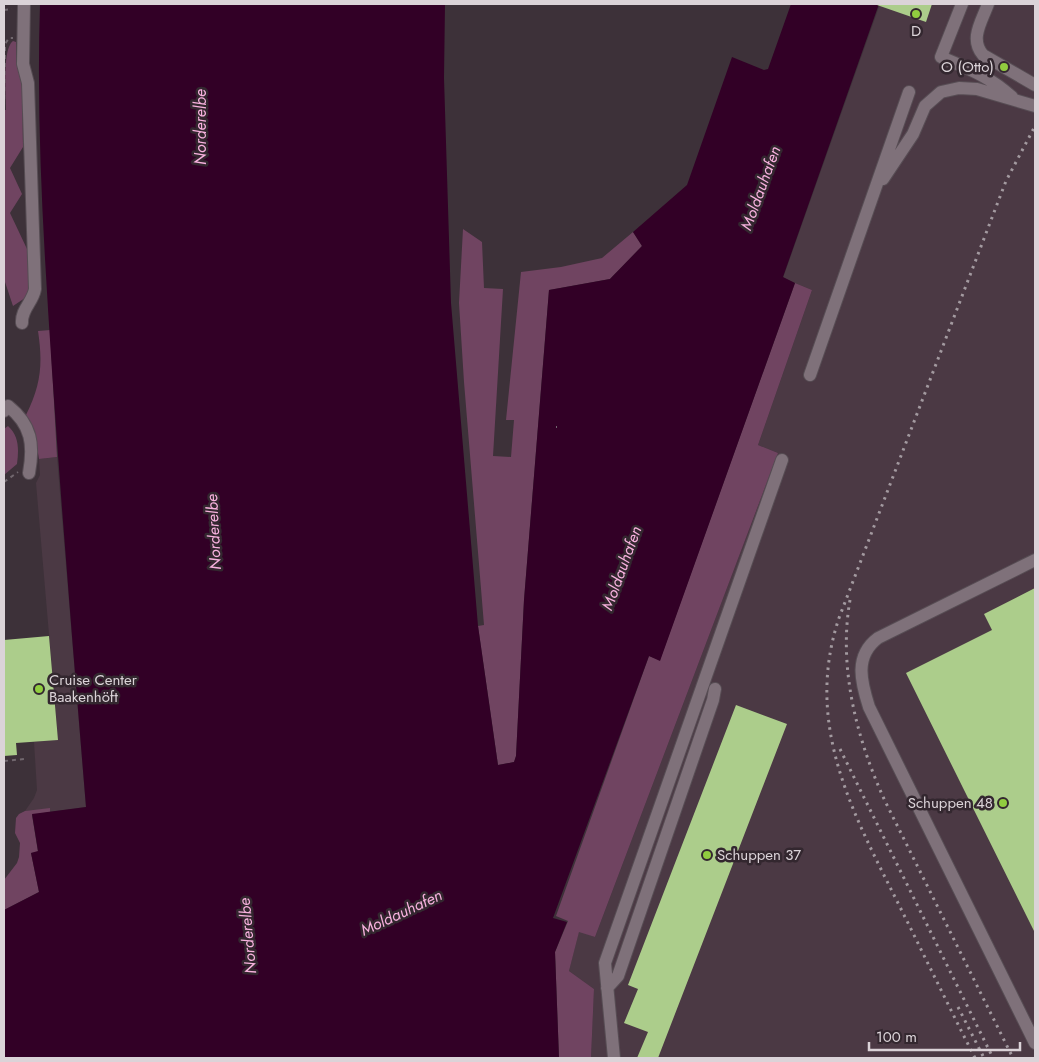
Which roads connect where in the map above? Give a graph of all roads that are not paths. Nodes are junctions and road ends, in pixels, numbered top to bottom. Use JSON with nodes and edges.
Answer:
{"nodes":[{"id":1,"x":24,"y":4,"type":"edge"},
{"id":2,"x":962,"y":4,"type":"edge"},
{"id":3,"x":988,"y":4,"type":"edge"},
{"id":4,"x":1035,"y":85,"type":"edge"},
{"id":5,"x":909,"y":92,"type":"dead end"},
{"id":6,"x":1016,"y":100,"type":"junction"},
{"id":7,"x":1035,"y":106,"type":"edge"},
{"id":8,"x":872,"y":195,"type":"junction"},
{"id":9,"x":22,"y":322,"type":"dead end"},
{"id":10,"x":810,"y":375,"type":"dead end"},
{"id":11,"x":6,"y":408,"type":"edge"},
{"id":12,"x":782,"y":460,"type":"dead end"},
{"id":13,"x":26,"y":470,"type":"road end"},
{"id":14,"x":1035,"y":560,"type":"edge"},
{"id":15,"x":714,"y":689,"type":"dead end"},
{"id":16,"x":607,"y":988,"type":"junction"},
{"id":17,"x":1035,"y":1043,"type":"edge"},
{"id":18,"x":614,"y":1058,"type":"edge"}],
"edges":[{"from":1,"to":9,"type":"lane"},
{"from":2,"to":6,"type":"lane"},
{"from":3,"to":4,"type":"lane"},
{"from":5,"to":8,"type":"lane"},
{"from":6,"to":7,"type":"lane"},
{"from":6,"to":8,"type":"lane"},
{"from":8,"to":10,"type":"lane"},
{"from":11,"to":13,"type":"lane"},
{"from":12,"to":16,"type":"lane"},
{"from":14,"to":17,"type":"lane"},
{"from":15,"to":16,"type":"lane"},
{"from":16,"to":18,"type":"lane"}]}
